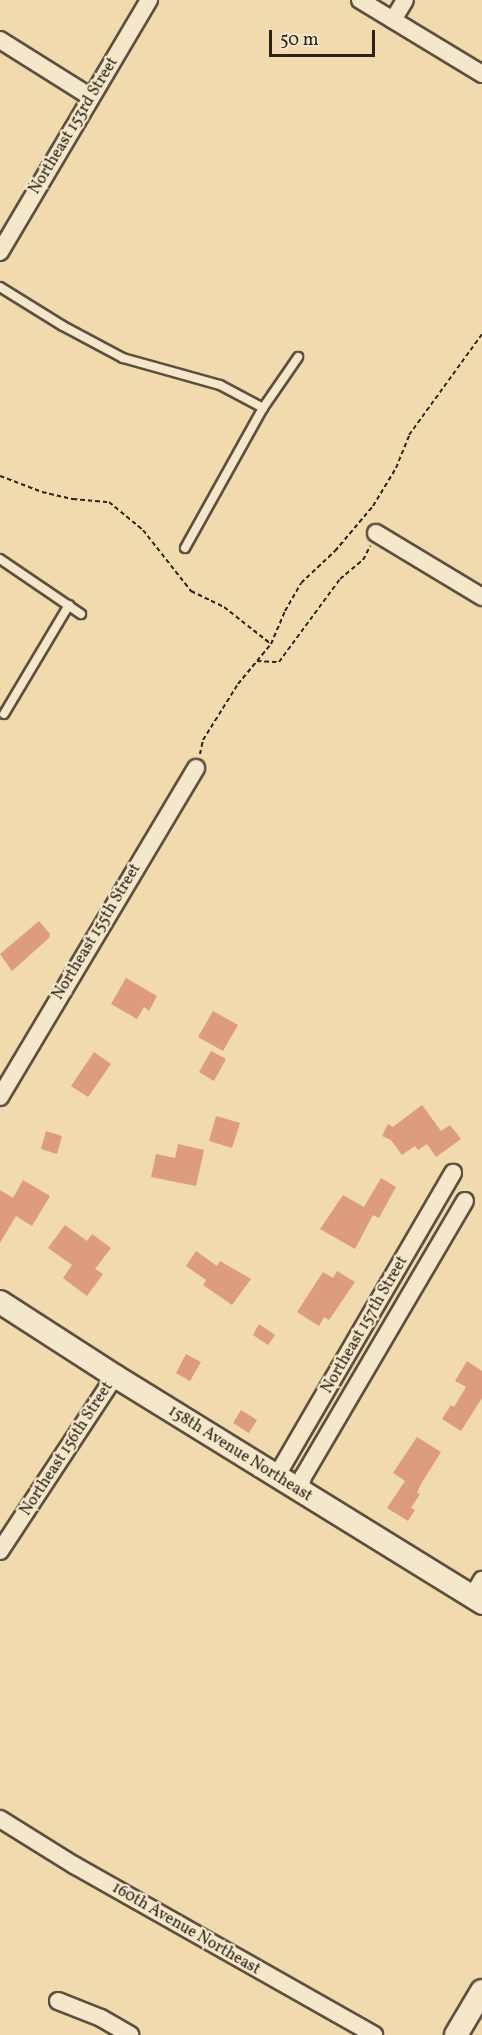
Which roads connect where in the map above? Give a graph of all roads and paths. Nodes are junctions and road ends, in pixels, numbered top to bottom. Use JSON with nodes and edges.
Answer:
{"nodes":[{"id":1,"x":149,"y":0,"type":"edge"},
{"id":2,"x":360,"y":0,"type":"edge"},
{"id":3,"x":405,"y":0,"type":"edge"},
{"id":4,"x":393,"y":20,"type":"junction"},
{"id":5,"x":0,"y":40,"type":"edge"},
{"id":6,"x":482,"y":74,"type":"edge"},
{"id":7,"x":91,"y":97,"type":"junction"},
{"id":8,"x":0,"y":252,"type":"edge"},
{"id":9,"x":0,"y":287,"type":"edge"},
{"id":10,"x":482,"y":334,"type":"edge"},
{"id":11,"x":298,"y":357,"type":"dead end"},
{"id":12,"x":263,"y":408,"type":"junction"},
{"id":13,"x":0,"y":476,"type":"edge"},
{"id":14,"x":376,"y":533,"type":"joint"},
{"id":15,"x":185,"y":548,"type":"dead end"},
{"id":16,"x":0,"y":559,"type":"edge"},
{"id":17,"x":482,"y":597,"type":"edge"},
{"id":18,"x":69,"y":605,"type":"junction"},
{"id":19,"x":81,"y":614,"type":"dead end"},
{"id":20,"x":271,"y":644,"type":"junction"},
{"id":21,"x":257,"y":661,"type":"junction"},
{"id":22,"x":4,"y":714,"type":"dead end"},
{"id":23,"x":196,"y":768,"type":"joint"},
{"id":24,"x":0,"y":1097,"type":"edge"},
{"id":25,"x":453,"y":1173,"type":"dead end"},
{"id":26,"x":465,"y":1201,"type":"dead end"},
{"id":27,"x":0,"y":1302,"type":"edge"},
{"id":28,"x":114,"y":1376,"type":"junction"},
{"id":29,"x":276,"y":1477,"type":"junction"},
{"id":30,"x":299,"y":1491,"type":"junction"},
{"id":31,"x":0,"y":1551,"type":"edge"},
{"id":32,"x":479,"y":1593,"type":"edge"},
{"id":33,"x":0,"y":1819,"type":"edge"},
{"id":34,"x":482,"y":1991,"type":"edge"},
{"id":35,"x":58,"y":2001,"type":"dead end"},
{"id":36,"x":131,"y":2035,"type":"edge"},
{"id":37,"x":374,"y":2035,"type":"edge"},
{"id":38,"x":456,"y":2035,"type":"edge"}],
"edges":[{"from":1,"to":7,"type":"street","name":"Northeast 153rd Street"},
{"from":2,"to":4,"type":"street"},
{"from":3,"to":4,"type":"street"},
{"from":4,"to":6,"type":"street"},
{"from":5,"to":7,"type":"street"},
{"from":7,"to":8,"type":"street","name":"Northeast 153rd Street"},
{"from":9,"to":12,"type":"lane"},
{"from":10,"to":20,"type":"path"},
{"from":11,"to":12,"type":"lane"},
{"from":12,"to":15,"type":"lane"},
{"from":13,"to":20,"type":"path"},
{"from":14,"to":17,"type":"street"},
{"from":14,"to":21,"type":"path"},
{"from":16,"to":18,"type":"lane"},
{"from":18,"to":19,"type":"lane"},
{"from":18,"to":22,"type":"lane"},
{"from":20,"to":21,"type":"path"},
{"from":21,"to":23,"type":"path"},
{"from":23,"to":24,"type":"street","name":"Northeast 155th Street"},
{"from":25,"to":29,"type":"street","name":"Northeast 157th Street"},
{"from":26,"to":30,"type":"street"},
{"from":27,"to":28,"type":"street","name":"158th Avenue Northeast"},
{"from":28,"to":29,"type":"street","name":"158th Avenue Northeast"},
{"from":28,"to":31,"type":"street","name":"Northeast 156th Street"},
{"from":29,"to":30,"type":"street","name":"158th Avenue Northeast"},
{"from":30,"to":32,"type":"street","name":"158th Avenue Northeast"},
{"from":33,"to":37,"type":"street","name":"160th Avenue Northeast"},
{"from":34,"to":38,"type":"street"},
{"from":35,"to":36,"type":"street"}]}
